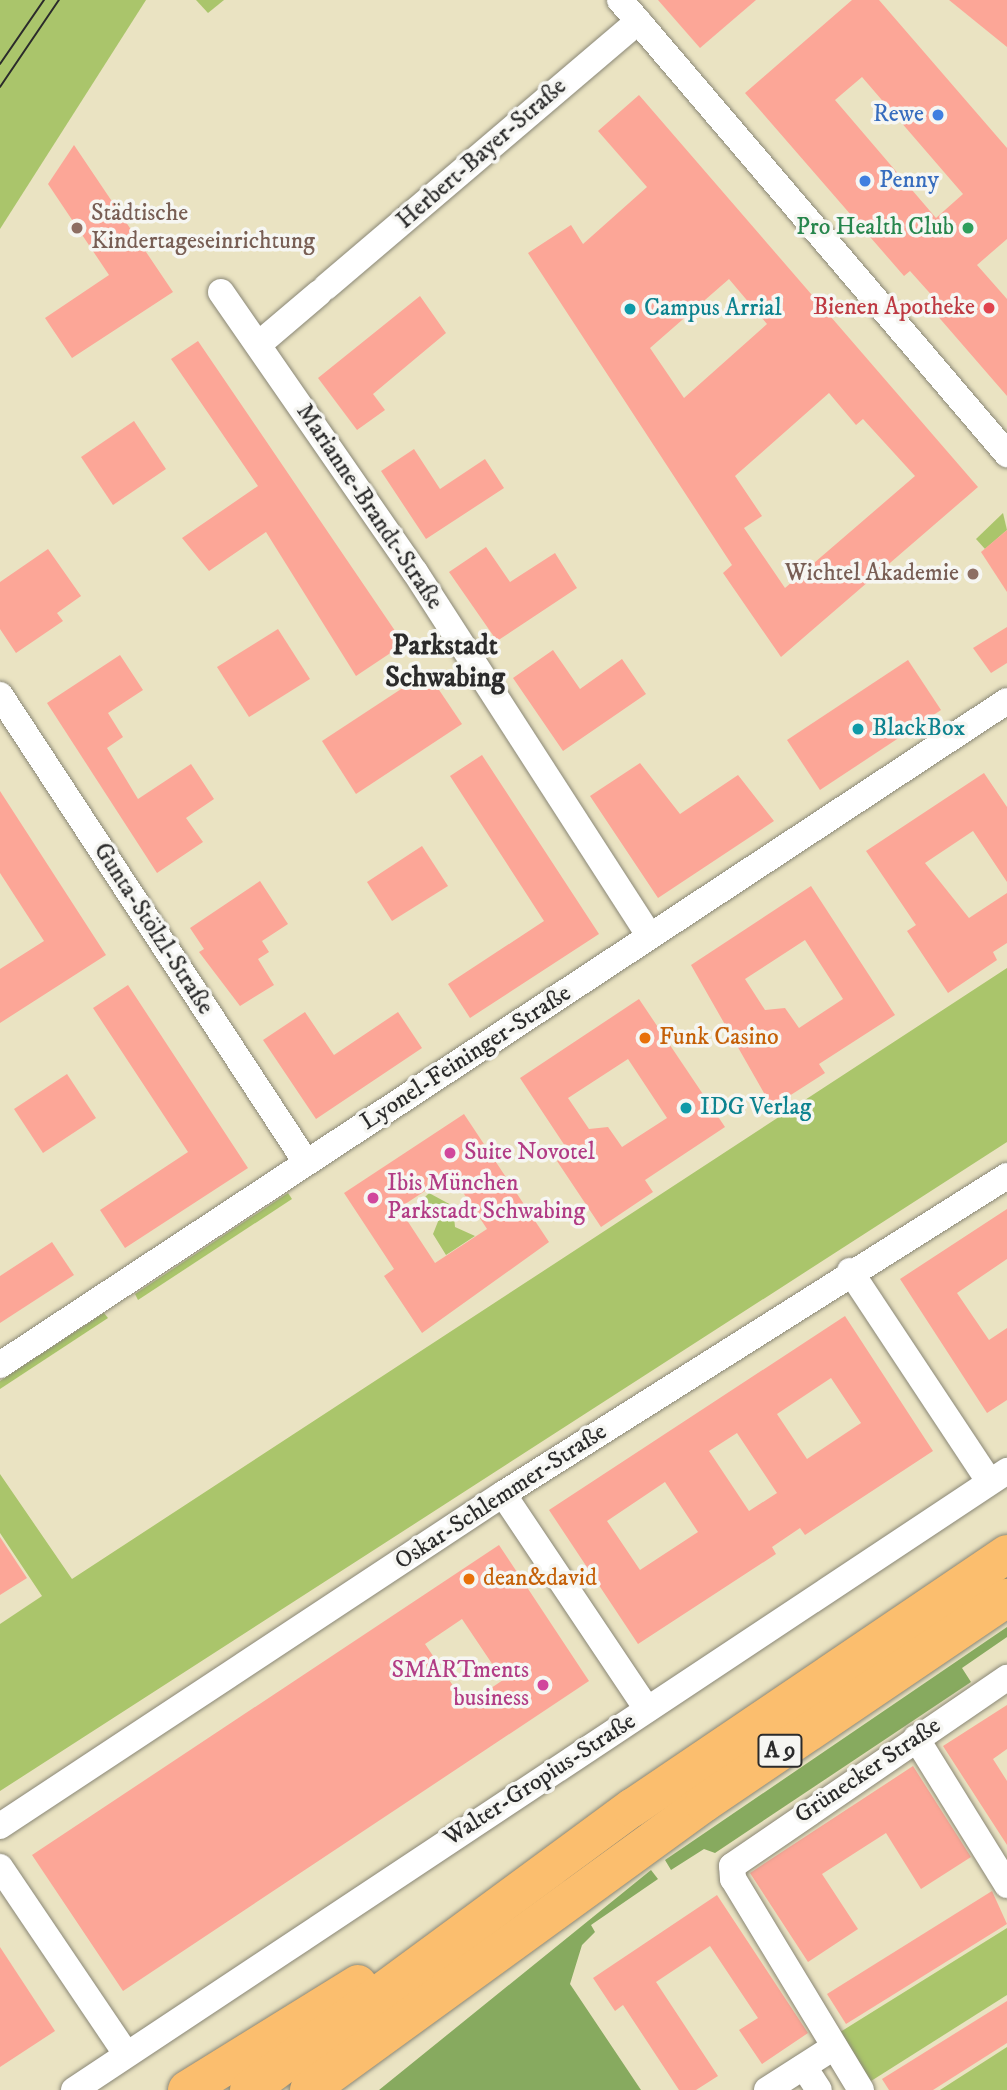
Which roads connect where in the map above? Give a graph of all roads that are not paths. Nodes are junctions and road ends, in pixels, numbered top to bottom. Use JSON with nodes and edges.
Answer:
{"nodes":[{"id":1,"x":620,"y":0,"type":"edge"},
{"id":2,"x":638,"y":21,"type":"junction"},
{"id":3,"x":221,"y":292,"type":"dead end"},
{"id":4,"x":259,"y":344,"type":"junction"},
{"id":5,"x":1007,"y":454,"type":"edge"},
{"id":6,"x":0,"y":695,"type":"edge"},
{"id":7,"x":1007,"y":701,"type":"edge"},
{"id":8,"x":650,"y":936,"type":"junction"},
{"id":9,"x":306,"y":1162,"type":"junction"},
{"id":10,"x":1007,"y":1176,"type":"edge"},
{"id":11,"x":850,"y":1271,"type":"junction"},
{"id":12,"x":0,"y":1365,"type":"edge"},
{"id":13,"x":998,"y":1476,"type":"edge"},
{"id":14,"x":503,"y":1494,"type":"junction"},
{"id":15,"x":1007,"y":1554,"type":"edge"},
{"id":16,"x":1007,"y":1598,"type":"edge"},
{"id":17,"x":1007,"y":1678,"type":"edge"},
{"id":18,"x":647,"y":1709,"type":"junction"},
{"id":19,"x":916,"y":1738,"type":"junction"},
{"id":20,"x":0,"y":1826,"type":"edge"},
{"id":21,"x":0,"y":1867,"type":"edge"},
{"id":22,"x":1007,"y":1885,"type":"edge"},
{"id":23,"x":416,"y":1964,"type":"junction"},
{"id":24,"x":434,"y":1998,"type":"junction"},
{"id":25,"x":834,"y":2047,"type":"junction"},
{"id":26,"x":126,"y":2054,"type":"junction"},
{"id":27,"x":804,"y":2067,"type":"junction"},
{"id":28,"x":74,"y":2090,"type":"edge"},
{"id":29,"x":187,"y":2090,"type":"edge"},
{"id":30,"x":249,"y":2090,"type":"edge"},
{"id":31,"x":309,"y":2090,"type":"edge"},
{"id":32,"x":355,"y":2090,"type":"edge"},
{"id":33,"x":767,"y":2090,"type":"edge"},
{"id":34,"x":819,"y":2090,"type":"edge"},
{"id":35,"x":861,"y":2090,"type":"edge"}],
"edges":[{"from":1,"to":2,"type":"street"},
{"from":2,"to":4,"type":"street","name":"Herbert-Bayer-Straße"},
{"from":2,"to":5,"type":"street"},
{"from":3,"to":4,"type":"street","name":"Marianne-Brandt-Straße"},
{"from":4,"to":8,"type":"street","name":"Marianne-Brandt-Straße"},
{"from":6,"to":9,"type":"street","name":"Gunta-Stölzl-Straße"},
{"from":7,"to":8,"type":"street","name":"Lyonel-Feininger-Straße"},
{"from":8,"to":9,"type":"street","name":"Lyonel-Feininger-Straße"},
{"from":9,"to":12,"type":"street","name":"Lyonel-Feininger-Straße"},
{"from":10,"to":11,"type":"street","name":"Oskar-Schlemmer-Straße"},
{"from":11,"to":13,"type":"street"},
{"from":11,"to":14,"type":"street","name":"Oskar-Schlemmer-Straße"},
{"from":13,"to":18,"type":"street","name":"Walter-Gropius-Straße"},
{"from":14,"to":18,"type":"street"},
{"from":14,"to":20,"type":"street","name":"Oskar-Schlemmer-Straße"},
{"from":15,"to":23,"type":"highway","number":"A 9"},
{"from":16,"to":24,"type":"highway","number":"A 9"},
{"from":17,"to":19,"type":"street","name":"Grünecker Straße"},
{"from":18,"to":26,"type":"street","name":"Walter-Gropius-Straße"},
{"from":19,"to":22,"type":"street"},
{"from":19,"to":25,"type":"street","name":"Grünecker Straße"},
{"from":21,"to":26,"type":"street"},
{"from":23,"to":29,"type":"highway","number":"A 9"},
{"from":23,"to":30,"type":"highway"},
{"from":24,"to":31,"type":"highway","number":"A 9"},
{"from":24,"to":32,"type":"highway"},
{"from":25,"to":27,"type":"street"},
{"from":25,"to":35,"type":"street"},
{"from":26,"to":28,"type":"street","name":"Walter-Gropius-Straße"},
{"from":27,"to":33,"type":"street"},
{"from":27,"to":34,"type":"street"}]}
